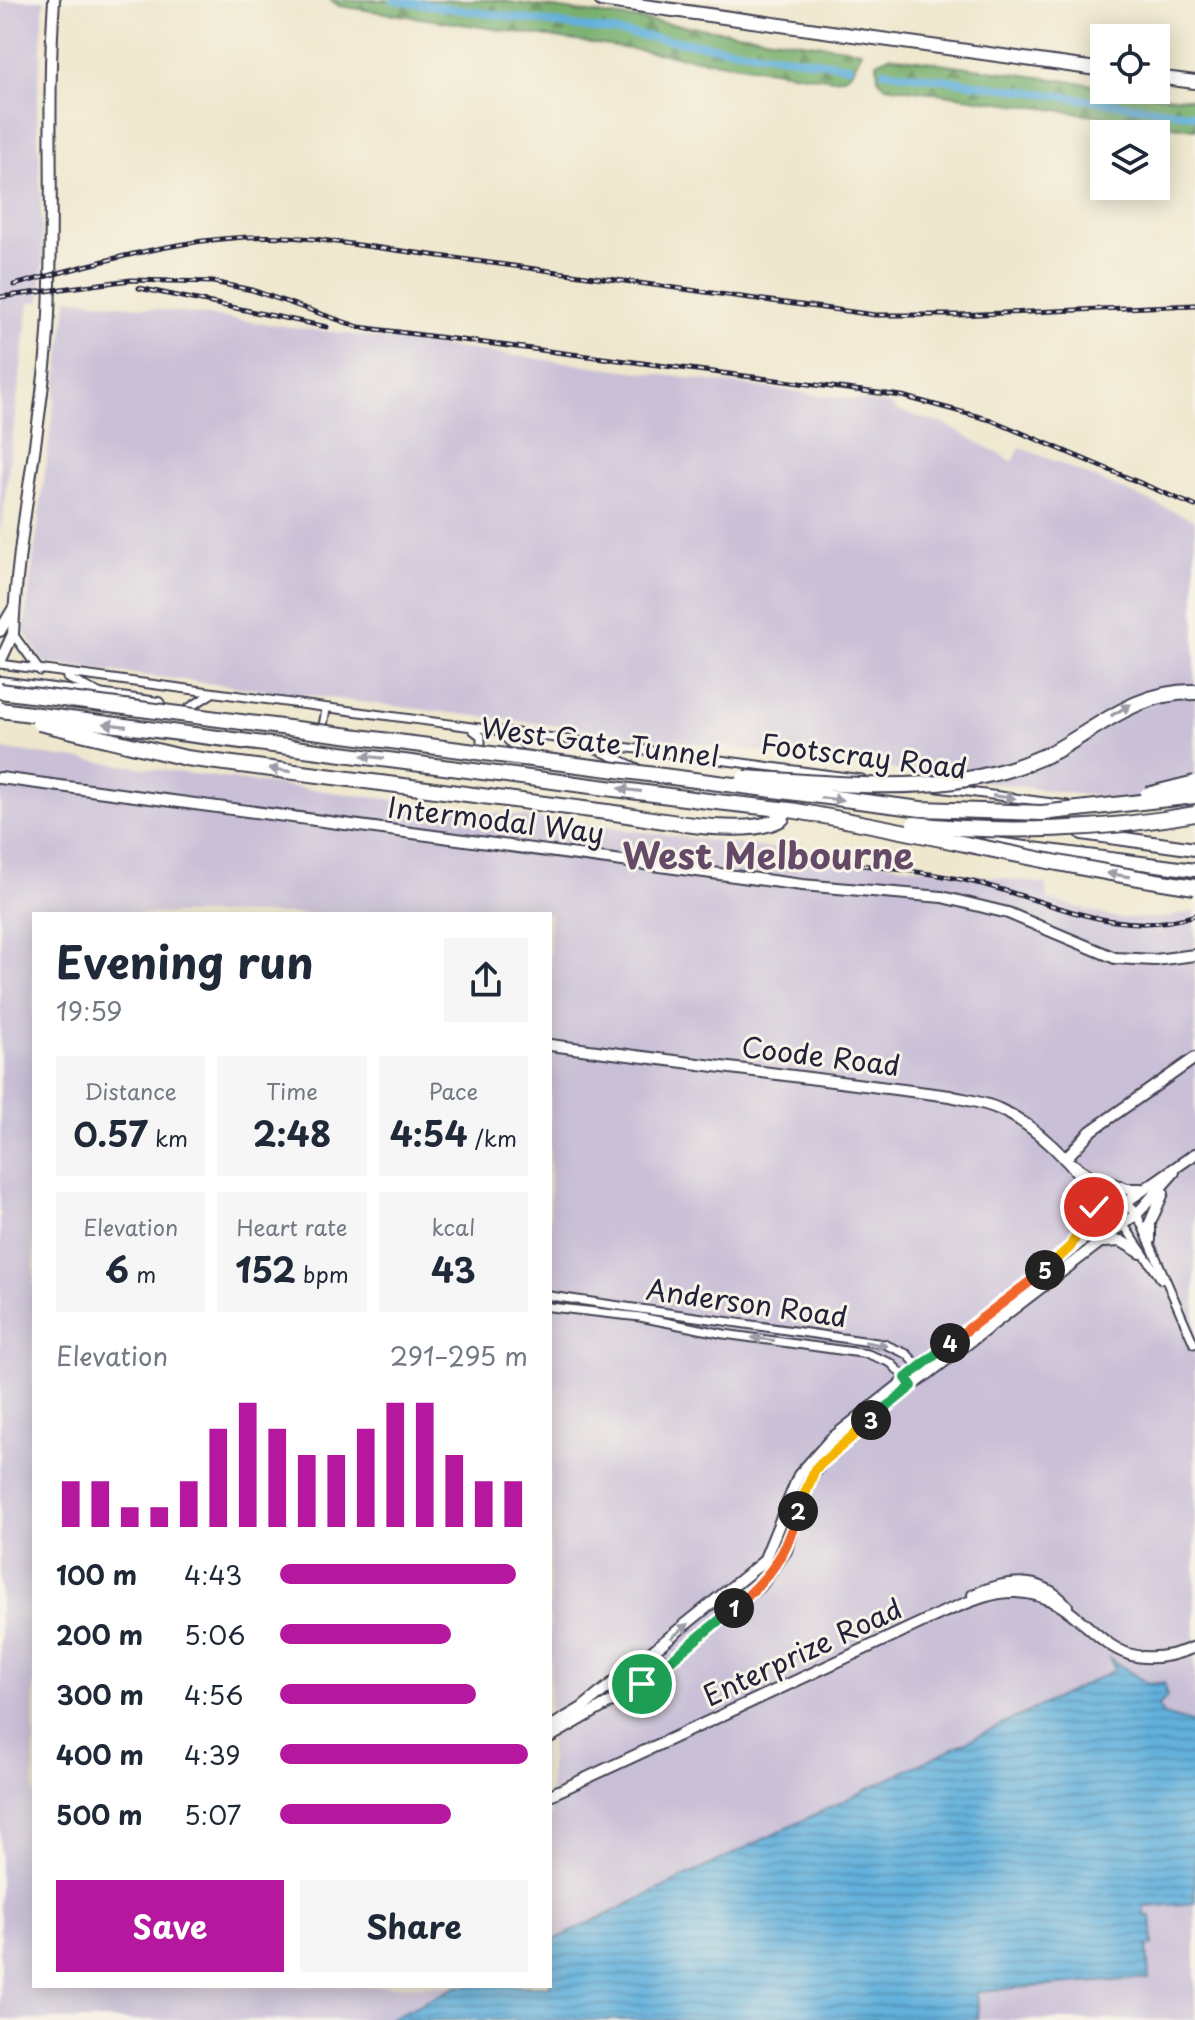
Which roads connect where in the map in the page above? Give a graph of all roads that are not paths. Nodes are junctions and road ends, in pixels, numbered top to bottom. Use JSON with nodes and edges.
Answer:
{"nodes":[{"id":1,"x":54,"y":0,"type":"edge"},
{"id":2,"x":601,"y":0,"type":"edge"},
{"id":3,"x":1090,"y":68,"type":"edge"},
{"id":4,"x":1170,"y":79,"type":"edge"},
{"id":5,"x":1195,"y":82,"type":"edge"},
{"id":6,"x":14,"y":607,"type":"junction"},
{"id":7,"x":0,"y":631,"type":"edge"},
{"id":8,"x":13,"y":634,"type":"junction"},
{"id":9,"x":0,"y":663,"type":"edge"},
{"id":10,"x":40,"y":671,"type":"junction"},
{"id":11,"x":57,"y":674,"type":"junction"},
{"id":12,"x":0,"y":683,"type":"edge"},
{"id":13,"x":0,"y":691,"type":"edge"},
{"id":14,"x":1195,"y":692,"type":"edge"},
{"id":15,"x":211,"y":694,"type":"junction"},
{"id":16,"x":112,"y":698,"type":"junction"},
{"id":17,"x":189,"y":708,"type":"junction"},
{"id":18,"x":326,"y":709,"type":"junction"},
{"id":19,"x":0,"y":712,"type":"edge"},
{"id":20,"x":323,"y":726,"type":"junction"},
{"id":21,"x":463,"y":726,"type":"junction"},
{"id":22,"x":496,"y":730,"type":"junction"},
{"id":23,"x":566,"y":740,"type":"junction"},
{"id":24,"x":481,"y":747,"type":"junction"},
{"id":25,"x":518,"y":751,"type":"joint"},
{"id":26,"x":643,"y":771,"type":"junction"},
{"id":27,"x":0,"y":780,"type":"edge"},
{"id":28,"x":1195,"y":783,"type":"edge"},
{"id":29,"x":1195,"y":796,"type":"edge"},
{"id":30,"x":1080,"y":810,"type":"junction"},
{"id":31,"x":1108,"y":810,"type":"dead end"},
{"id":32,"x":786,"y":814,"type":"junction"},
{"id":33,"x":1195,"y":814,"type":"edge"},
{"id":34,"x":1082,"y":833,"type":"dead end"},
{"id":35,"x":966,"y":840,"type":"dead end"},
{"id":36,"x":1195,"y":849,"type":"edge"},
{"id":37,"x":1195,"y":870,"type":"edge"},
{"id":38,"x":1195,"y":887,"type":"edge"},
{"id":39,"x":1195,"y":955,"type":"edge"},
{"id":40,"x":552,"y":1045,"type":"edge"},
{"id":41,"x":1195,"y":1058,"type":"edge"},
{"id":42,"x":1195,"y":1154,"type":"edge"},
{"id":43,"x":1066,"y":1160,"type":"junction"},
{"id":44,"x":1178,"y":1168,"type":"junction"},
{"id":45,"x":1082,"y":1170,"type":"junction"},
{"id":46,"x":1147,"y":1186,"type":"junction"},
{"id":47,"x":1092,"y":1192,"type":"junction"},
{"id":48,"x":1126,"y":1202,"type":"junction"},
{"id":49,"x":1113,"y":1213,"type":"junction"},
{"id":50,"x":1137,"y":1214,"type":"junction"},
{"id":51,"x":1123,"y":1224,"type":"junction"},
{"id":52,"x":1150,"y":1240,"type":"junction"},
{"id":53,"x":1099,"y":1243,"type":"junction"},
{"id":54,"x":1141,"y":1253,"type":"junction"},
{"id":55,"x":1060,"y":1259,"type":"junction"},
{"id":56,"x":1167,"y":1287,"type":"junction"},
{"id":57,"x":552,"y":1296,"type":"edge"},
{"id":58,"x":552,"y":1307,"type":"edge"},
{"id":59,"x":1194,"y":1344,"type":"edge"},
{"id":60,"x":923,"y":1371,"type":"junction"},
{"id":61,"x":909,"y":1382,"type":"junction"},
{"id":62,"x":720,"y":1619,"type":"junction"},
{"id":63,"x":1195,"y":1647,"type":"edge"},
{"id":64,"x":637,"y":1665,"type":"junction"},
{"id":65,"x":552,"y":1726,"type":"edge"},
{"id":66,"x":552,"y":1736,"type":"edge"},
{"id":67,"x":552,"y":1794,"type":"edge"}],
"edges":[{"from":1,"to":6,"type":"street"},
{"from":2,"to":3,"type":"main road"},
{"from":4,"to":5,"type":"main road"},
{"from":6,"to":7,"type":"street"},
{"from":6,"to":8,"type":"street"},
{"from":8,"to":9,"type":"street"},
{"from":8,"to":10,"type":"street"},
{"from":9,"to":10,"type":"street","name":"Footscray Road"},
{"from":10,"to":11,"type":"street","name":"Footscray Road"},
{"from":11,"to":15,"type":"street","name":"Footscray Road"},
{"from":11,"to":16,"type":"street","name":"Footscray Road"},
{"from":12,"to":16,"type":"main road","name":"Footscray Road"},
{"from":13,"to":26,"type":"highway","name":"West Gate Tunnel","bridge":true},
{"from":26,"to":14,"type":"highway","one_way":true,"bridge":true},
{"from":15,"to":17,"type":"street"},
{"from":15,"to":18,"type":"street","name":"Footscray Road"},
{"from":16,"to":17,"type":"main road","name":"Footscray Road"},
{"from":17,"to":20,"type":"main road","name":"Footscray Road"},
{"from":18,"to":20,"type":"street"},
{"from":18,"to":21,"type":"street","name":"Footscray Road"},
{"from":32,"to":19,"type":"highway","name":"West Gate Tunnel","one_way":true,"bridge":true},
{"from":32,"to":19,"type":"highway","one_way":true,"bridge":true},
{"from":20,"to":24,"type":"main road","name":"Footscray Road"},
{"from":21,"to":22,"type":"street","name":"Footscray Road"},
{"from":21,"to":24,"type":"street"},
{"from":22,"to":23,"type":"street","name":"Footscray Road"},
{"from":22,"to":25,"type":"street","name":"Footscray Road"},
{"from":23,"to":26,"type":"street","name":"Footscray Road"},
{"from":23,"to":31,"type":"street","name":"Footscray Road","one_way":true},
{"from":24,"to":25,"type":"main road","name":"Footscray Road"},
{"from":26,"to":30,"type":"highway","name":"West Gate Tunnel","one_way":true,"bridge":true},
{"from":27,"to":39,"type":"street","name":"Intermodal Way"},
{"from":28,"to":30,"type":"highway","bridge":true},
{"from":29,"to":30,"type":"highway","name":"West Gate Tunnel","bridge":true},
{"from":32,"to":33,"type":"highway","name":"West Gate Tunnel","bridge":true},
{"from":38,"to":32,"type":"highway","one_way":true,"bridge":true},
{"from":34,"to":36,"type":"main road"},
{"from":35,"to":37,"type":"main road"},
{"from":40,"to":43,"type":"street","name":"Coode Road"},
{"from":41,"to":43,"type":"street"},
{"from":42,"to":44,"type":"street"},
{"from":43,"to":45,"type":"street","name":"Coode Road"},
{"from":43,"to":47,"type":"street","name":"Coode Road"},
{"from":44,"to":46,"type":"street"},
{"from":44,"to":50,"type":"street"},
{"from":44,"to":52,"type":"street"},
{"from":45,"to":46,"type":"street"},
{"from":45,"to":48,"type":"street","name":"Coode Road"},
{"from":46,"to":48,"type":"street"},
{"from":47,"to":49,"type":"street","name":"Coode Road"},
{"from":47,"to":55,"type":"street"},
{"from":48,"to":49,"type":"street"},
{"from":48,"to":50,"type":"street","name":"Coode Road"},
{"from":49,"to":51,"type":"street","name":"Coode Road"},
{"from":49,"to":55,"type":"street"},
{"from":50,"to":51,"type":"street"},
{"from":50,"to":52,"type":"street","name":"Coode Road"},
{"from":51,"to":53,"type":"street"},
{"from":51,"to":54,"type":"street","name":"Coode Road"},
{"from":52,"to":56,"type":"street","name":"Coode Road"},
{"from":53,"to":54,"type":"street"},
{"from":53,"to":60,"type":"street"},
{"from":54,"to":56,"type":"street","name":"Coode Road"},
{"from":55,"to":60,"type":"street"},
{"from":56,"to":59,"type":"street","name":"Coode Road"},
{"from":57,"to":60,"type":"street","name":"Anderson Road","one_way":true},
{"from":61,"to":58,"type":"street","name":"Anderson Road","one_way":true},
{"from":60,"to":61,"type":"street"},
{"from":61,"to":62,"type":"street"},
{"from":64,"to":61,"type":"street","one_way":true},
{"from":62,"to":64,"type":"street"},
{"from":62,"to":66,"type":"street"},
{"from":63,"to":67,"type":"street","name":"Enterprize Road"},
{"from":64,"to":65,"type":"street"}]}
